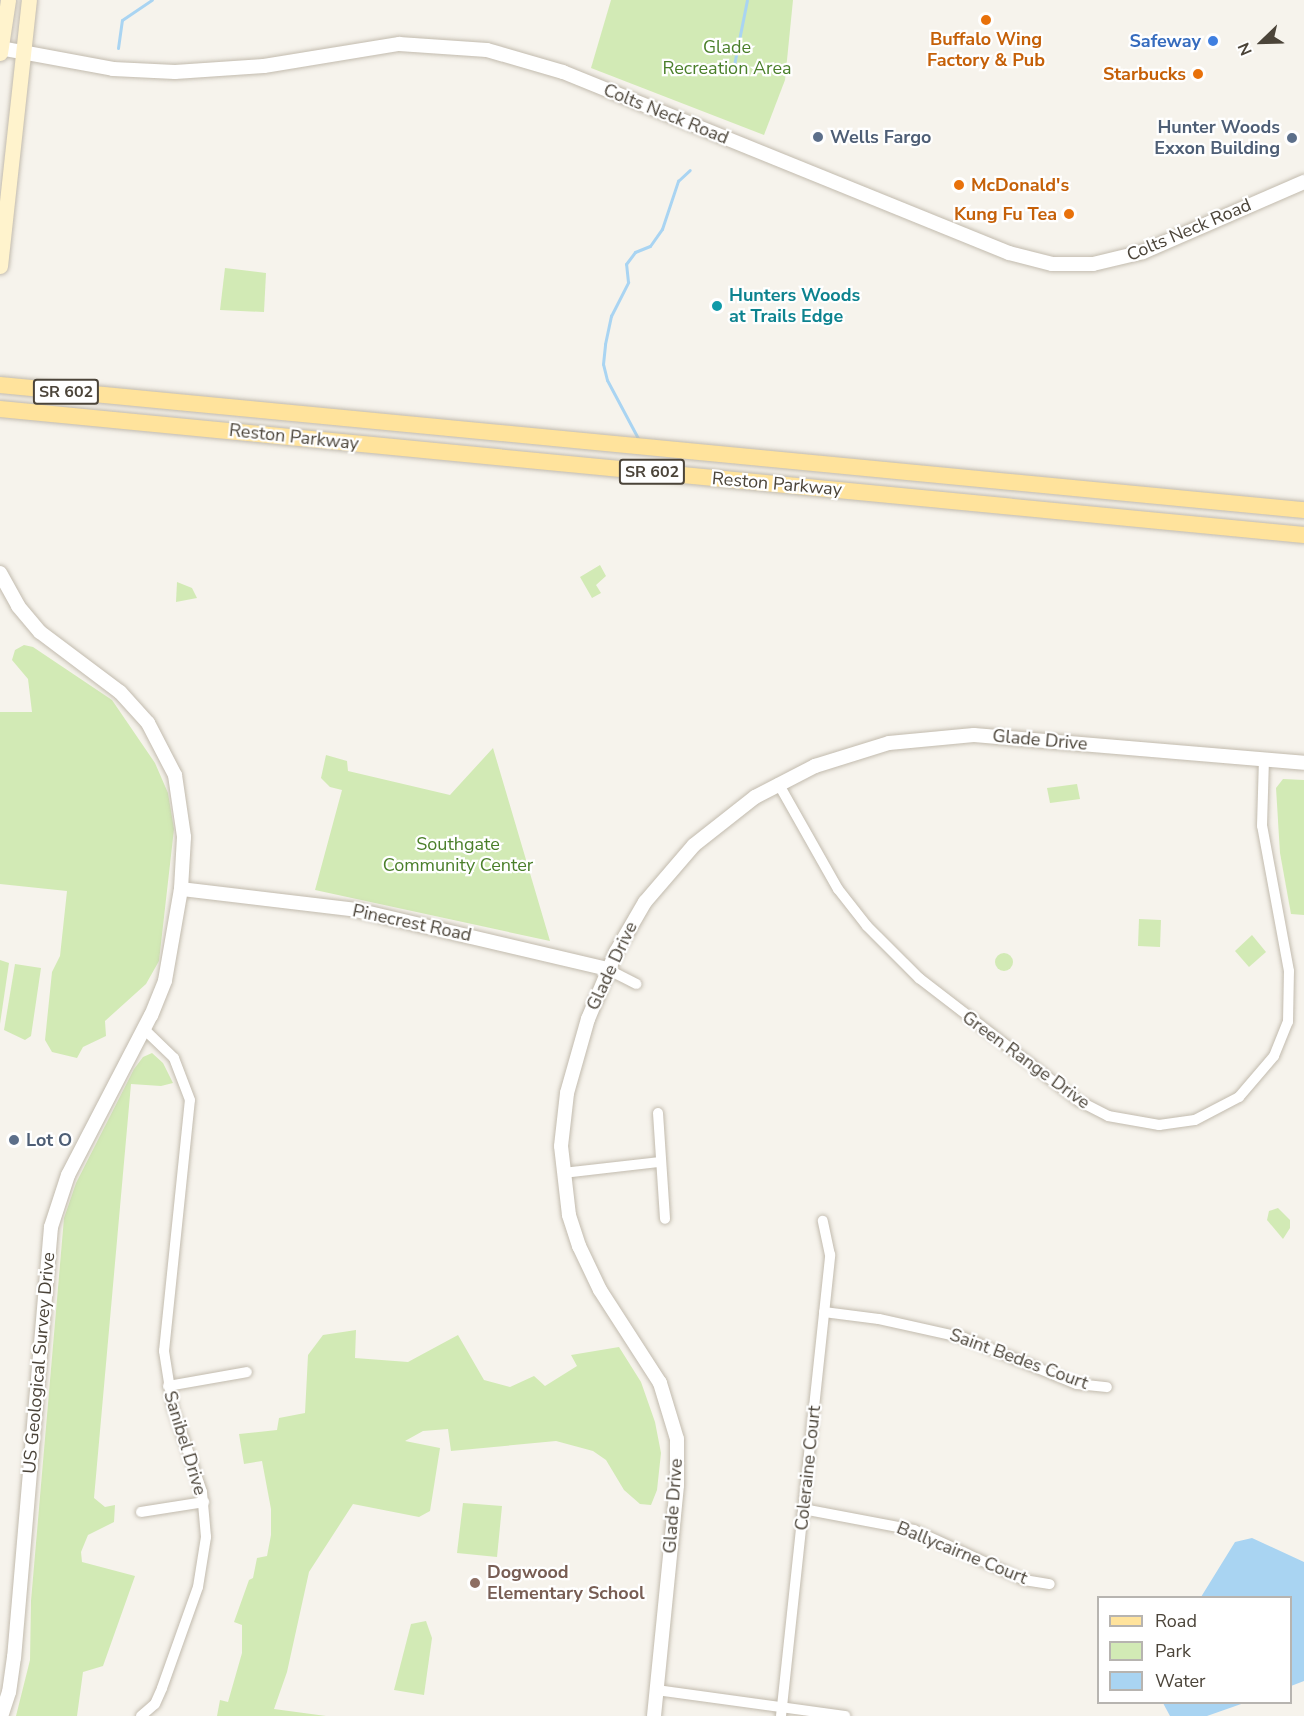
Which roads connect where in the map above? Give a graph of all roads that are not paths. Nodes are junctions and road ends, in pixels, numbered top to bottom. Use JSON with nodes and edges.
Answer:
{"nodes":[{"id":1,"x":8,"y":0,"type":"edge"},
{"id":2,"x":29,"y":0,"type":"edge"},
{"id":3,"x":0,"y":48,"type":"edge"},
{"id":4,"x":0,"y":53,"type":"edge"},
{"id":5,"x":21,"y":53,"type":"junction"},
{"id":6,"x":1304,"y":182,"type":"edge"},
{"id":7,"x":0,"y":267,"type":"edge"},
{"id":8,"x":0,"y":385,"type":"edge"},
{"id":9,"x":0,"y":409,"type":"edge"},
{"id":10,"x":1304,"y":510,"type":"edge"},
{"id":11,"x":1304,"y":535,"type":"edge"},
{"id":12,"x":0,"y":573,"type":"edge"},
{"id":13,"x":1264,"y":760,"type":"junction"},
{"id":14,"x":1304,"y":763,"type":"edge"},
{"id":15,"x":778,"y":783,"type":"junction"},
{"id":16,"x":181,"y":889,"type":"junction"},
{"id":17,"x":607,"y":969,"type":"junction"},
{"id":18,"x":636,"y":984,"type":"dead end"},
{"id":19,"x":144,"y":1029,"type":"junction"},
{"id":20,"x":658,"y":1113,"type":"dead end"},
{"id":21,"x":660,"y":1162,"type":"junction"},
{"id":22,"x":563,"y":1173,"type":"junction"},
{"id":23,"x":664,"y":1219,"type":"dead end"},
{"id":24,"x":823,"y":1221,"type":"dead end"},
{"id":25,"x":824,"y":1312,"type":"junction"},
{"id":26,"x":247,"y":1372,"type":"dead end"},
{"id":27,"x":168,"y":1386,"type":"junction"},
{"id":28,"x":1107,"y":1387,"type":"dead end"},
{"id":29,"x":204,"y":1502,"type":"junction"},
{"id":30,"x":803,"y":1509,"type":"junction"},
{"id":31,"x":141,"y":1512,"type":"dead end"},
{"id":32,"x":1050,"y":1584,"type":"dead end"},
{"id":33,"x":656,"y":1690,"type":"junction"},
{"id":34,"x":782,"y":1711,"type":"edge"},
{"id":35,"x":1,"y":1716,"type":"edge"},
{"id":36,"x":141,"y":1716,"type":"edge"},
{"id":37,"x":654,"y":1716,"type":"edge"},
{"id":38,"x":845,"y":1716,"type":"edge"}],
"edges":[{"from":1,"to":3,"type":"main road"},
{"from":2,"to":5,"type":"main road"},
{"from":3,"to":4,"type":"main road"},
{"from":3,"to":5,"type":"street","name":"Colts Neck Road"},
{"from":5,"to":6,"type":"street","name":"Colts Neck Road"},
{"from":5,"to":7,"type":"main road"},
{"from":8,"to":10,"type":"main road","name":"Reston Parkway","number":"SR 602"},
{"from":9,"to":11,"type":"main road","name":"Reston Parkway","number":"SR 602"},
{"from":12,"to":16,"type":"street","name":"US Geological Survey Drive"},
{"from":13,"to":14,"type":"street","name":"Glade Drive"},
{"from":13,"to":15,"type":"street","name":"Glade Drive"},
{"from":13,"to":15,"type":"street","name":"Green Range Drive"},
{"from":15,"to":17,"type":"street","name":"Glade Drive"},
{"from":16,"to":17,"type":"street","name":"Pinecrest Road"},
{"from":16,"to":19,"type":"street","name":"US Geological Survey Drive"},
{"from":17,"to":18,"type":"street","name":"Pinecrest Road"},
{"from":17,"to":22,"type":"street","name":"Glade Drive"},
{"from":19,"to":27,"type":"street","name":"Sanibel Drive"},
{"from":19,"to":35,"type":"street","name":"US Geological Survey Drive"},
{"from":20,"to":21,"type":"street"},
{"from":21,"to":22,"type":"street"},
{"from":21,"to":23,"type":"street"},
{"from":22,"to":33,"type":"street","name":"Glade Drive"},
{"from":24,"to":25,"type":"street","name":"Coleraine Court"},
{"from":25,"to":28,"type":"street","name":"Saint Bedes Court"},
{"from":25,"to":30,"type":"street","name":"Coleraine Court"},
{"from":26,"to":27,"type":"street"},
{"from":27,"to":29,"type":"street","name":"Sanibel Drive"},
{"from":29,"to":31,"type":"street"},
{"from":29,"to":36,"type":"street","name":"Sanibel Drive"},
{"from":30,"to":32,"type":"street","name":"Ballycairne Court"},
{"from":30,"to":34,"type":"street","name":"Coleraine Court"},
{"from":33,"to":34,"type":"street"},
{"from":33,"to":37,"type":"street","name":"Glade Drive"},
{"from":34,"to":38,"type":"street"}]}
